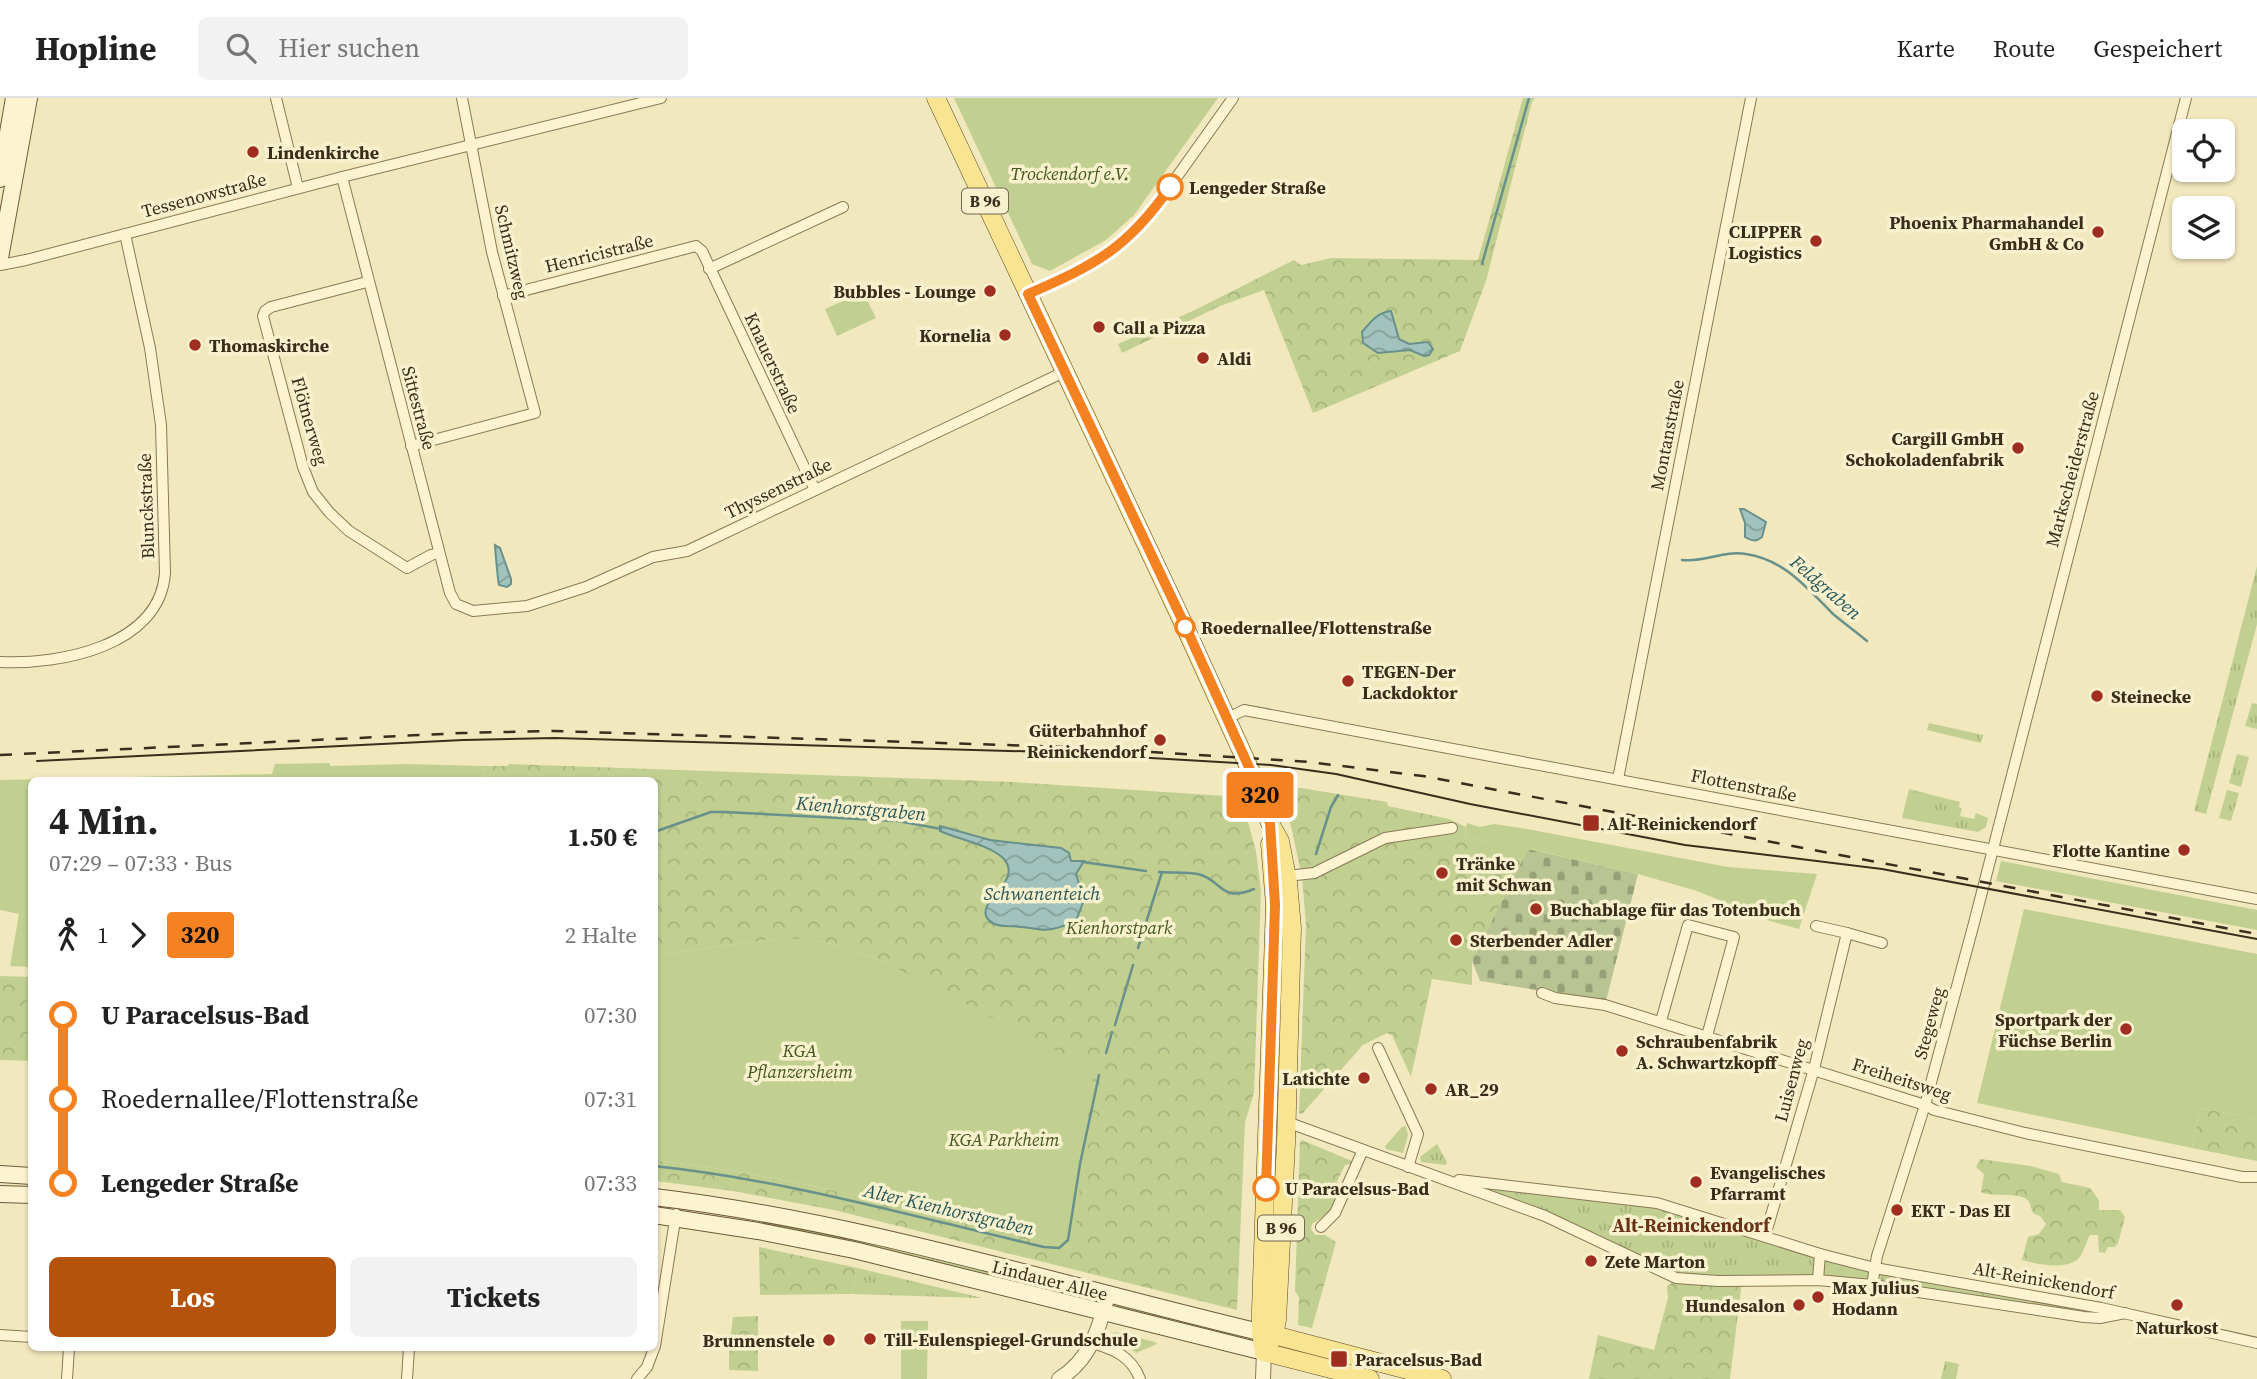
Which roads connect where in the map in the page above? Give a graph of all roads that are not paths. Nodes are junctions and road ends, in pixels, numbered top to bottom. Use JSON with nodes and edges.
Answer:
{"nodes":[{"id":1,"x":29,"y":98,"type":"edge"},
{"id":2,"x":276,"y":98,"type":"edge"},
{"id":3,"x":462,"y":98,"type":"edge"},
{"id":4,"x":609,"y":98,"type":"edge"},
{"id":5,"x":661,"y":98,"type":"edge"},
{"id":6,"x":936,"y":98,"type":"edge"},
{"id":7,"x":1233,"y":98,"type":"edge"},
{"id":8,"x":1751,"y":98,"type":"edge"},
{"id":9,"x":2186,"y":98,"type":"edge"},
{"id":10,"x":13,"y":110,"type":"edge"},
{"id":11,"x":613,"y":111,"type":"junction"},
{"id":12,"x":473,"y":144,"type":"junction"},
{"id":13,"x":342,"y":177,"type":"junction"},
{"id":14,"x":0,"y":179,"type":"edge"},
{"id":15,"x":298,"y":188,"type":"junction"},
{"id":16,"x":843,"y":207,"type":"dead end"},
{"id":17,"x":125,"y":234,"type":"junction"},
{"id":18,"x":699,"y":248,"type":"joint"},
{"id":19,"x":0,"y":258,"type":"edge"},
{"id":20,"x":0,"y":265,"type":"edge"},
{"id":21,"x":709,"y":268,"type":"junction"},
{"id":22,"x":367,"y":282,"type":"junction"},
{"id":23,"x":1028,"y":294,"type":"junction"},
{"id":24,"x":503,"y":296,"type":"junction"},
{"id":25,"x":1064,"y":372,"type":"junction"},
{"id":26,"x":411,"y":446,"type":"junction"},
{"id":27,"x":814,"y":490,"type":"junction"},
{"id":28,"x":439,"y":553,"type":"junction"},
{"id":29,"x":498,"y":609,"type":"joint"},
{"id":30,"x":0,"y":662,"type":"edge"},
{"id":31,"x":1226,"y":719,"type":"junction"},
{"id":32,"x":1618,"y":779,"type":"junction"},
{"id":33,"x":1270,"y":823,"type":"junction"},
{"id":34,"x":1452,"y":828,"type":"dead end"},
{"id":35,"x":1992,"y":849,"type":"junction"},
{"id":36,"x":1287,"y":876,"type":"junction"},
{"id":37,"x":2257,"y":899,"type":"edge"},
{"id":38,"x":1816,"y":926,"type":"dead end"},
{"id":39,"x":1847,"y":933,"type":"junction"},
{"id":40,"x":1882,"y":943,"type":"dead end"},
{"id":41,"x":1542,"y":993,"type":"dead end"},
{"id":42,"x":1661,"y":1021,"type":"junction"},
{"id":43,"x":1707,"y":1036,"type":"junction"},
{"id":44,"x":1378,"y":1048,"type":"dead end"},
{"id":45,"x":1814,"y":1069,"type":"junction"},
{"id":46,"x":1925,"y":1105,"type":"junction"},
{"id":47,"x":1277,"y":1119,"type":"junction"},
{"id":48,"x":1363,"y":1150,"type":"junction"},
{"id":49,"x":1408,"y":1167,"type":"junction"},
{"id":50,"x":0,"y":1174,"type":"edge"},
{"id":51,"x":28,"y":1175,"type":"edge"},
{"id":52,"x":2256,"y":1177,"type":"edge"},
{"id":53,"x":1442,"y":1178,"type":"junction"},
{"id":54,"x":0,"y":1194,"type":"edge"},
{"id":55,"x":28,"y":1195,"type":"edge"},
{"id":56,"x":658,"y":1198,"type":"edge"},
{"id":57,"x":678,"y":1200,"type":"junction"},
{"id":58,"x":658,"y":1216,"type":"edge"},
{"id":59,"x":675,"y":1218,"type":"junction"},
{"id":60,"x":1321,"y":1227,"type":"dead end"},
{"id":61,"x":1765,"y":1236,"type":"junction"},
{"id":62,"x":1820,"y":1254,"type":"junction"},
{"id":63,"x":1875,"y":1268,"type":"junction"},
{"id":64,"x":1818,"y":1280,"type":"junction"},
{"id":65,"x":1957,"y":1282,"type":"junction"},
{"id":66,"x":1872,"y":1285,"type":"junction"},
{"id":67,"x":1108,"y":1295,"type":"junction"},
{"id":68,"x":1955,"y":1298,"type":"junction"},
{"id":69,"x":1103,"y":1312,"type":"junction"},
{"id":70,"x":2125,"y":1313,"type":"junction"},
{"id":71,"x":658,"y":1327,"type":"edge"},
{"id":72,"x":1268,"y":1334,"type":"junction"},
{"id":73,"x":0,"y":1335,"type":"edge"},
{"id":74,"x":28,"y":1337,"type":"edge"},
{"id":75,"x":1093,"y":1343,"type":"junction"},
{"id":76,"x":2257,"y":1343,"type":"edge"},
{"id":77,"x":69,"y":1351,"type":"edge"},
{"id":78,"x":409,"y":1351,"type":"edge"},
{"id":79,"x":653,"y":1351,"type":"edge"},
{"id":80,"x":1264,"y":1352,"type":"junction"},
{"id":81,"x":67,"y":1379,"type":"edge"},
{"id":82,"x":407,"y":1379,"type":"edge"},
{"id":83,"x":637,"y":1379,"type":"edge"},
{"id":84,"x":1059,"y":1379,"type":"edge"},
{"id":85,"x":1140,"y":1379,"type":"edge"},
{"id":86,"x":1262,"y":1379,"type":"edge"},
{"id":87,"x":1370,"y":1379,"type":"edge"},
{"id":88,"x":1442,"y":1379,"type":"edge"}],
"edges":[{"from":1,"to":10,"type":"main road"},
{"from":2,"to":15,"type":"street"},
{"from":3,"to":12,"type":"street","name":"Schmitzweg"},
{"from":4,"to":11,"type":"street"},
{"from":5,"to":11,"type":"street","name":"Tessenowstraße"},
{"from":6,"to":23,"type":"main road","number":"B 96"},
{"from":7,"to":23,"type":"street"},
{"from":8,"to":32,"type":"street","name":"Montanstraße"},
{"from":9,"to":35,"type":"street","name":"Markscheiderstraße"},
{"from":10,"to":14,"type":"main road"},
{"from":10,"to":19,"type":"main road"},
{"from":11,"to":12,"type":"street","name":"Tessenowstraße"},
{"from":12,"to":13,"type":"street","name":"Tessenowstraße"},
{"from":12,"to":24,"type":"street","name":"Schmitzweg"},
{"from":13,"to":15,"type":"street","name":"Tessenowstraße"},
{"from":13,"to":22,"type":"street","name":"Sittestraße"},
{"from":15,"to":17,"type":"street","name":"Tessenowstraße"},
{"from":16,"to":21,"type":"street"},
{"from":17,"to":20,"type":"street","name":"Tessenowstraße"},
{"from":17,"to":30,"type":"street","name":"Blunckstraße"},
{"from":18,"to":21,"type":"street","name":"Knauerstraße"},
{"from":18,"to":24,"type":"street","name":"Henricistraße"},
{"from":21,"to":27,"type":"street","name":"Knauerstraße"},
{"from":22,"to":26,"type":"street","name":"Sittestraße"},
{"from":22,"to":28,"type":"street","name":"Flötnerweg"},
{"from":23,"to":25,"type":"main road","number":"B 96"},
{"from":24,"to":26,"type":"street","name":"Schmitzweg"},
{"from":25,"to":27,"type":"street","name":"Thyssenstraße"},
{"from":25,"to":31,"type":"main road","number":"B 96"},
{"from":26,"to":28,"type":"street","name":"Sittestraße"},
{"from":27,"to":29,"type":"street","name":"Thyssenstraße"},
{"from":28,"to":29,"type":"street","name":"Sittestraße"},
{"from":31,"to":32,"type":"street","name":"Flottenstraße"},
{"from":31,"to":33,"type":"main road","number":"B 96"},
{"from":32,"to":35,"type":"street","name":"Flottenstraße"},
{"from":33,"to":36,"type":"main road","number":"B 96"},
{"from":33,"to":47,"type":"main road","number":"B 96"},
{"from":34,"to":36,"type":"street"},
{"from":35,"to":37,"type":"street","name":"Flottenstraße"},
{"from":35,"to":46,"type":"street","name":"Stegeweg"},
{"from":36,"to":47,"type":"main road","number":"B 96"},
{"from":38,"to":39,"type":"street"},
{"from":39,"to":40,"type":"street"},
{"from":39,"to":45,"type":"street","name":"Luisenweg"},
{"from":41,"to":42,"type":"street","name":"Freiheitsweg"},
{"from":42,"to":43,"type":"street","name":"Freiheitsweg"},
{"from":42,"to":43,"type":"street"},
{"from":43,"to":45,"type":"street","name":"Freiheitsweg"},
{"from":44,"to":49,"type":"street"},
{"from":45,"to":46,"type":"street","name":"Freiheitsweg"},
{"from":45,"to":61,"type":"street","name":"Luisenweg"},
{"from":46,"to":52,"type":"street","name":"Freiheitsweg"},
{"from":46,"to":63,"type":"street","name":"Stegeweg"},
{"from":47,"to":48,"type":"street","name":"Alt-Reinickendorf"},
{"from":47,"to":72,"type":"main road","number":"B 96"},
{"from":48,"to":49,"type":"street","name":"Alt-Reinickendorf"},
{"from":48,"to":60,"type":"street"},
{"from":49,"to":53,"type":"street","name":"Alt-Reinickendorf"},
{"from":50,"to":51,"type":"main road"},
{"from":53,"to":61,"type":"street","name":"Alt-Reinickendorf"},
{"from":53,"to":64,"type":"street","name":"Alt-Reinickendorf"},
{"from":54,"to":55,"type":"main road"},
{"from":56,"to":57,"type":"main road","name":"Lindauer Allee"},
{"from":57,"to":59,"type":"street"},
{"from":57,"to":67,"type":"main road","name":"Lindauer Allee"},
{"from":58,"to":59,"type":"main road","name":"Lindauer Allee"},
{"from":59,"to":69,"type":"main road","name":"Lindauer Allee"},
{"from":59,"to":71,"type":"street"},
{"from":61,"to":62,"type":"street","name":"Alt-Reinickendorf"},
{"from":62,"to":63,"type":"street","name":"Alt-Reinickendorf"},
{"from":62,"to":64,"type":"street"},
{"from":63,"to":65,"type":"street","name":"Alt-Reinickendorf"},
{"from":63,"to":66,"type":"street","name":"Stegeweg"},
{"from":64,"to":66,"type":"street","name":"Alt-Reinickendorf"},
{"from":65,"to":68,"type":"street","name":"Alt-Reinickendorf"},
{"from":65,"to":70,"type":"street","name":"Alt-Reinickendorf"},
{"from":66,"to":68,"type":"street","name":"Alt-Reinickendorf"},
{"from":67,"to":69,"type":"street"},
{"from":67,"to":72,"type":"main road","name":"Lindauer Allee"},
{"from":68,"to":70,"type":"street","name":"Alt-Reinickendorf"},
{"from":69,"to":75,"type":"street"},
{"from":69,"to":80,"type":"main road","name":"Lindauer Allee"},
{"from":70,"to":76,"type":"street","name":"Alt-Reinickendorf"},
{"from":72,"to":80,"type":"main road","number":"B 96"},
{"from":72,"to":88,"type":"main road","name":"Lindauer Allee"},
{"from":73,"to":74,"type":"street"},
{"from":75,"to":84,"type":"street"},
{"from":75,"to":85,"type":"street"},
{"from":77,"to":81,"type":"street"},
{"from":78,"to":82,"type":"street"},
{"from":79,"to":83,"type":"street"},
{"from":80,"to":86,"type":"street"},
{"from":80,"to":87,"type":"main road","name":"Lindauer Allee"}]}
